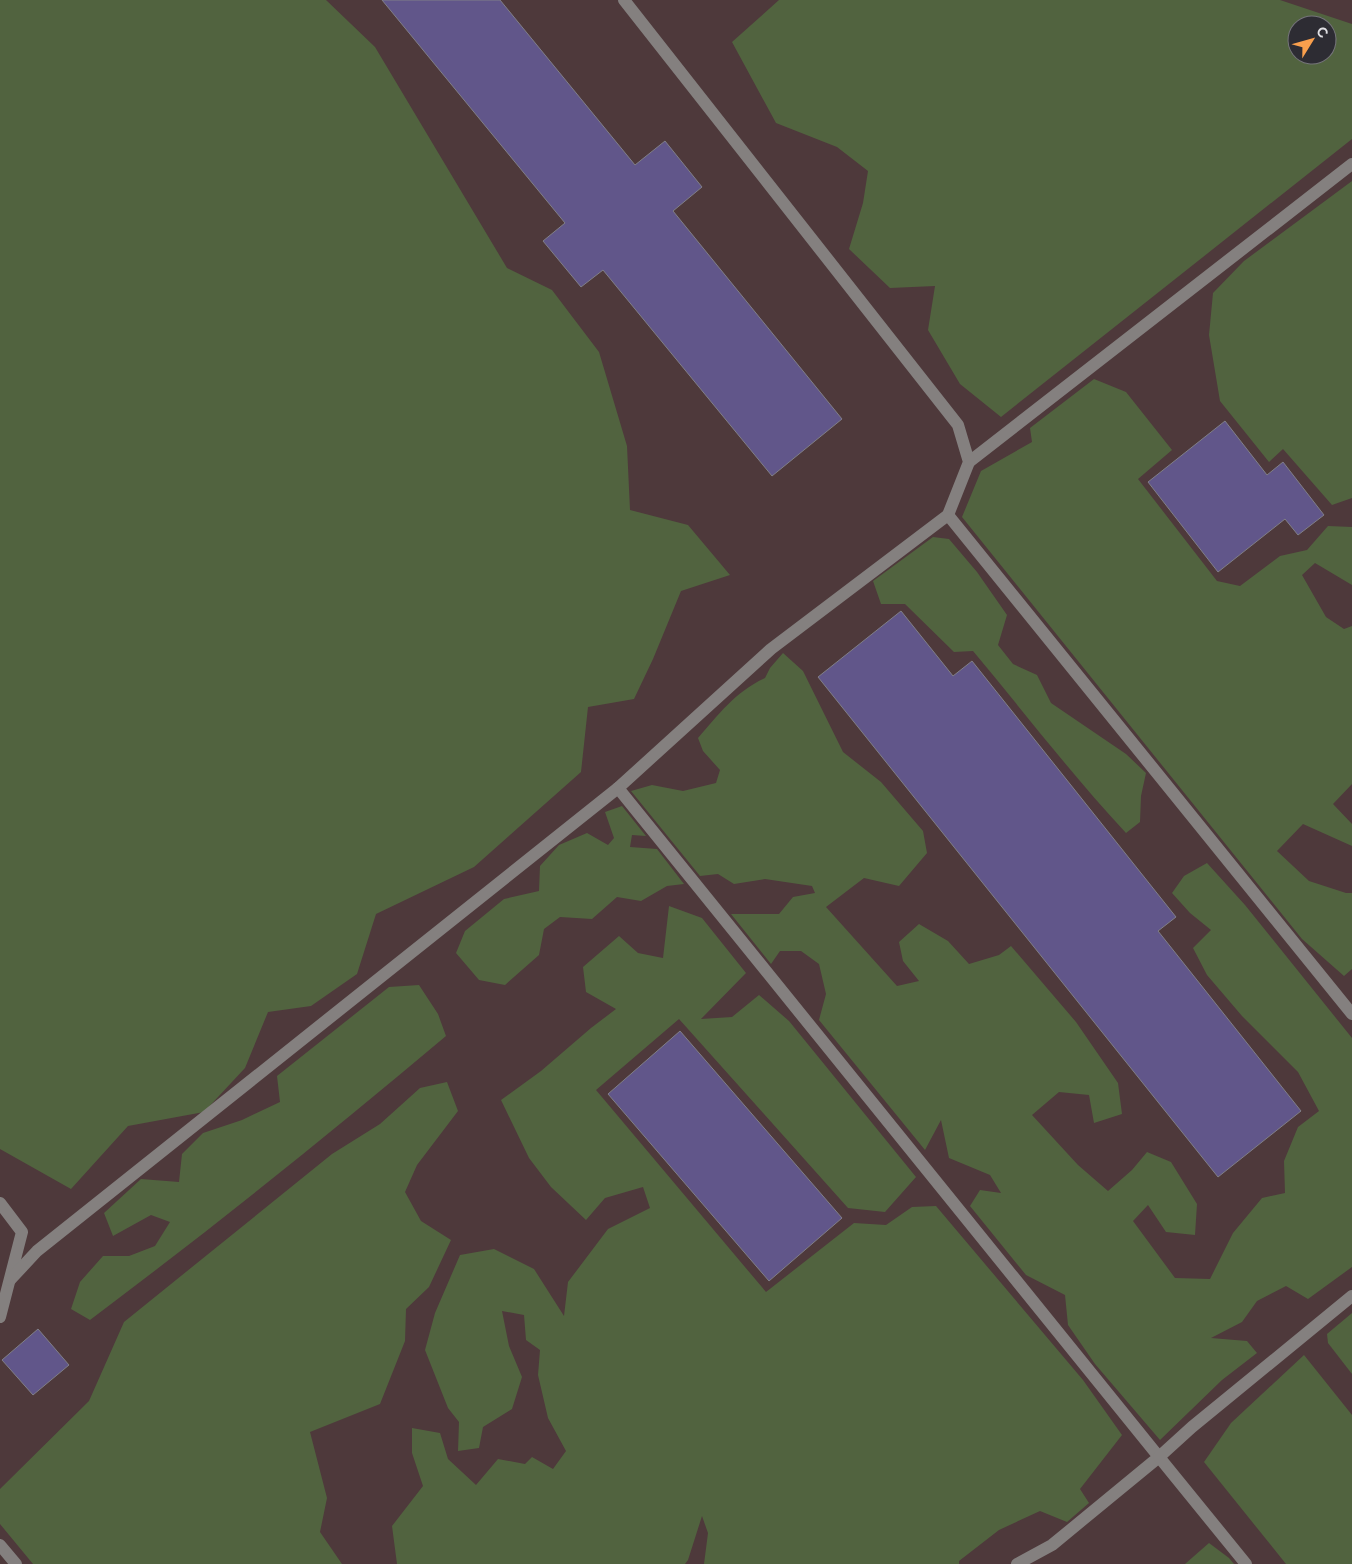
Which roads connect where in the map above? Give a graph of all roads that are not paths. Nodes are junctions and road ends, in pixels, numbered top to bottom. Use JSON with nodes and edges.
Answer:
{"nodes":[{"id":1,"x":624,"y":0,"type":"edge"},
{"id":2,"x":1352,"y":164,"type":"edge"},
{"id":3,"x":968,"y":462,"type":"junction"},
{"id":4,"x":948,"y":515,"type":"junction"},
{"id":5,"x":618,"y":788,"type":"junction"},
{"id":6,"x":1352,"y":1014,"type":"edge"},
{"id":7,"x":0,"y":1203,"type":"edge"},
{"id":8,"x":10,"y":1280,"type":"junction"},
{"id":9,"x":1352,"y":1296,"type":"edge"},
{"id":10,"x":0,"y":1317,"type":"edge"},
{"id":11,"x":1159,"y":1457,"type":"junction"},
{"id":12,"x":0,"y":1545,"type":"edge"},
{"id":13,"x":16,"y":1564,"type":"edge"},
{"id":14,"x":1017,"y":1564,"type":"edge"},
{"id":15,"x":1246,"y":1564,"type":"edge"}],
"edges":[{"from":1,"to":3,"type":"lane"},
{"from":2,"to":3,"type":"lane"},
{"from":3,"to":4,"type":"lane"},
{"from":4,"to":5,"type":"lane"},
{"from":4,"to":6,"type":"lane"},
{"from":5,"to":8,"type":"lane"},
{"from":5,"to":11,"type":"lane"},
{"from":7,"to":8,"type":"lane"},
{"from":8,"to":10,"type":"lane"},
{"from":9,"to":11,"type":"lane"},
{"from":11,"to":14,"type":"lane"},
{"from":11,"to":15,"type":"lane"},
{"from":12,"to":13,"type":"lane"}]}
